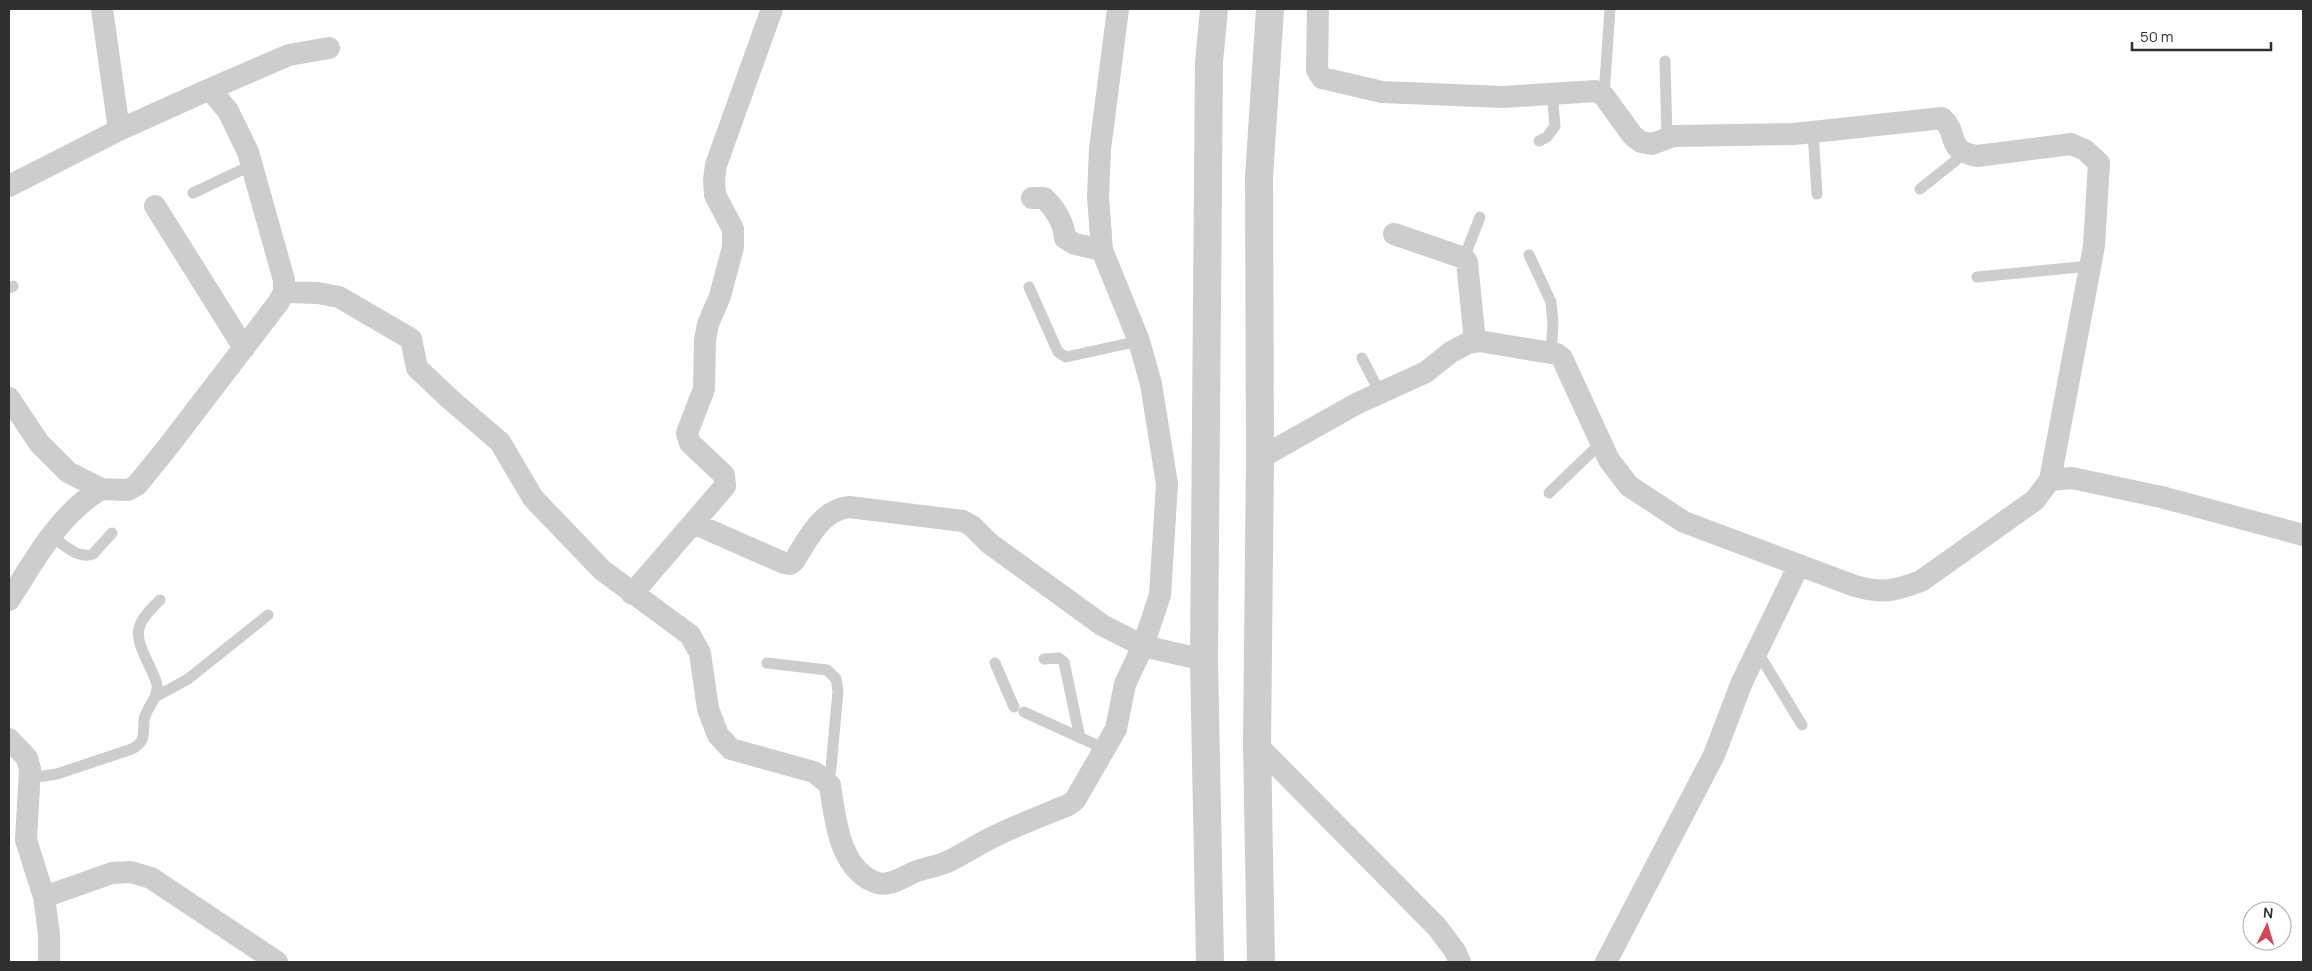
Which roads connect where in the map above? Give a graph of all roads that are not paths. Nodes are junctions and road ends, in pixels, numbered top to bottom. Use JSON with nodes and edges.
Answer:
{"nodes":[{"id":1,"x":102,"y":9,"type":"edge"},
{"id":2,"x":772,"y":9,"type":"edge"},
{"id":3,"x":1118,"y":9,"type":"edge"},
{"id":4,"x":1214,"y":9,"type":"edge"},
{"id":5,"x":1270,"y":9,"type":"edge"},
{"id":6,"x":1318,"y":9,"type":"edge"},
{"id":7,"x":1610,"y":9,"type":"edge"},
{"id":8,"x":328,"y":48,"type":"dead end"},
{"id":9,"x":1665,"y":61,"type":"dead end"},
{"id":10,"x":210,"y":89,"type":"junction"},
{"id":11,"x":1552,"y":93,"type":"junction"},
{"id":12,"x":1604,"y":96,"type":"junction"},
{"id":13,"x":119,"y":130,"type":"junction"},
{"id":14,"x":1813,"y":132,"type":"junction"},
{"id":15,"x":1667,"y":139,"type":"junction"},
{"id":16,"x":1538,"y":141,"type":"dead end"},
{"id":17,"x":1964,"y":154,"type":"junction"},
{"id":18,"x":252,"y":165,"type":"junction"},
{"id":19,"x":9,"y":186,"type":"edge"},
{"id":20,"x":1920,"y":189,"type":"dead end"},
{"id":21,"x":193,"y":193,"type":"dead end"},
{"id":22,"x":1817,"y":194,"type":"dead end"},
{"id":23,"x":1032,"y":198,"type":"dead end"},
{"id":24,"x":155,"y":206,"type":"dead end"},
{"id":25,"x":1480,"y":217,"type":"dead end"},
{"id":26,"x":1394,"y":234,"type":"dead end"},
{"id":27,"x":1102,"y":250,"type":"junction"},
{"id":28,"x":1528,"y":255,"type":"dead end"},
{"id":29,"x":1464,"y":258,"type":"junction"},
{"id":30,"x":2090,"y":266,"type":"junction"},
{"id":31,"x":1977,"y":277,"type":"dead end"},
{"id":32,"x":1029,"y":287,"type":"dead end"},
{"id":33,"x":284,"y":292,"type":"junction"},
{"id":34,"x":1138,"y":341,"type":"junction"},
{"id":35,"x":1474,"y":342,"type":"junction"},
{"id":36,"x":244,"y":348,"type":"junction"},
{"id":37,"x":1550,"y":353,"type":"junction"},
{"id":38,"x":1362,"y":358,"type":"dead end"},
{"id":39,"x":1380,"y":393,"type":"junction"},
{"id":40,"x":9,"y":398,"type":"edge"},
{"id":41,"x":1601,"y":443,"type":"junction"},
{"id":42,"x":1260,"y":458,"type":"junction"},
{"id":43,"x":2050,"y":480,"type":"junction"},
{"id":44,"x":101,"y":489,"type":"junction"},
{"id":45,"x":1549,"y":493,"type":"dead end"},
{"id":46,"x":693,"y":523,"type":"junction"},
{"id":47,"x":112,"y":532,"type":"dead end"},
{"id":48,"x":2303,"y":535,"type":"edge"},
{"id":49,"x":51,"y":536,"type":"junction"},
{"id":50,"x":1799,"y":565,"type":"junction"},
{"id":51,"x":632,"y":594,"type":"junction"},
{"id":52,"x":9,"y":600,"type":"edge"},
{"id":53,"x":160,"y":600,"type":"dead end"},
{"id":54,"x":268,"y":615,"type":"dead end"},
{"id":55,"x":1143,"y":646,"type":"junction"},
{"id":56,"x":1757,"y":651,"type":"junction"},
{"id":57,"x":1044,"y":659,"type":"dead end"},
{"id":58,"x":1204,"y":660,"type":"junction"},
{"id":59,"x":767,"y":663,"type":"dead end"},
{"id":60,"x":995,"y":663,"type":"dead end"},
{"id":61,"x":155,"y":697,"type":"junction"},
{"id":62,"x":1802,"y":725,"type":"dead end"},
{"id":63,"x":1080,"y":738,"type":"junction"},
{"id":64,"x":9,"y":739,"type":"edge"},
{"id":65,"x":1257,"y":745,"type":"junction"},
{"id":66,"x":1105,"y":749,"type":"junction"},
{"id":67,"x":29,"y":778,"type":"junction"},
{"id":68,"x":828,"y":783,"type":"junction"},
{"id":69,"x":44,"y":898,"type":"junction"},
{"id":70,"x":49,"y":962,"type":"edge"},
{"id":71,"x":277,"y":962,"type":"edge"},
{"id":72,"x":1210,"y":962,"type":"edge"},
{"id":73,"x":1261,"y":962,"type":"edge"},
{"id":74,"x":1460,"y":962,"type":"edge"},
{"id":75,"x":1606,"y":962,"type":"edge"}],
"edges":[{"from":1,"to":13,"type":"street"},
{"from":2,"to":46,"type":"street"},
{"from":3,"to":27,"type":"street"},
{"from":4,"to":58,"type":"street"},
{"from":5,"to":42,"type":"street"},
{"from":6,"to":11,"type":"street"},
{"from":7,"to":12,"type":"lane"},
{"from":8,"to":10,"type":"street"},
{"from":9,"to":15,"type":"lane"},
{"from":10,"to":13,"type":"street"},
{"from":10,"to":18,"type":"street"},
{"from":11,"to":12,"type":"street"},
{"from":11,"to":16,"type":"lane"},
{"from":12,"to":15,"type":"street"},
{"from":13,"to":19,"type":"street"},
{"from":14,"to":15,"type":"street"},
{"from":14,"to":17,"type":"street"},
{"from":14,"to":22,"type":"lane"},
{"from":17,"to":20,"type":"lane"},
{"from":17,"to":30,"type":"street"},
{"from":18,"to":21,"type":"lane"},
{"from":18,"to":33,"type":"street"},
{"from":23,"to":27,"type":"street"},
{"from":24,"to":36,"type":"street"},
{"from":25,"to":29,"type":"lane"},
{"from":26,"to":29,"type":"street"},
{"from":27,"to":34,"type":"street"},
{"from":28,"to":37,"type":"lane"},
{"from":29,"to":35,"type":"street"},
{"from":30,"to":31,"type":"lane"},
{"from":30,"to":43,"type":"street"},
{"from":32,"to":34,"type":"lane"},
{"from":33,"to":36,"type":"street"},
{"from":33,"to":51,"type":"street"},
{"from":34,"to":55,"type":"street"},
{"from":35,"to":37,"type":"street"},
{"from":35,"to":39,"type":"street"},
{"from":36,"to":44,"type":"street"},
{"from":37,"to":41,"type":"street"},
{"from":38,"to":39,"type":"lane"},
{"from":39,"to":42,"type":"street"},
{"from":40,"to":44,"type":"street"},
{"from":41,"to":45,"type":"lane"},
{"from":41,"to":50,"type":"street"},
{"from":42,"to":65,"type":"street"},
{"from":43,"to":48,"type":"street"},
{"from":43,"to":50,"type":"street"},
{"from":44,"to":49,"type":"street"},
{"from":46,"to":51,"type":"street"},
{"from":46,"to":55,"type":"street"},
{"from":47,"to":49,"type":"lane"},
{"from":49,"to":52,"type":"street"},
{"from":50,"to":56,"type":"street"},
{"from":51,"to":68,"type":"street"},
{"from":53,"to":61,"type":"lane"},
{"from":54,"to":61,"type":"lane"},
{"from":55,"to":58,"type":"street"},
{"from":55,"to":66,"type":"street"},
{"from":56,"to":62,"type":"lane"},
{"from":56,"to":75,"type":"street"},
{"from":57,"to":63,"type":"lane"},
{"from":58,"to":72,"type":"street"},
{"from":59,"to":68,"type":"lane"},
{"from":60,"to":63,"type":"lane"},
{"from":61,"to":67,"type":"lane"},
{"from":63,"to":66,"type":"lane"},
{"from":64,"to":67,"type":"street"},
{"from":65,"to":73,"type":"street"},
{"from":65,"to":74,"type":"street"},
{"from":66,"to":68,"type":"street"},
{"from":67,"to":69,"type":"street"},
{"from":69,"to":70,"type":"street"},
{"from":69,"to":71,"type":"street"}]}
